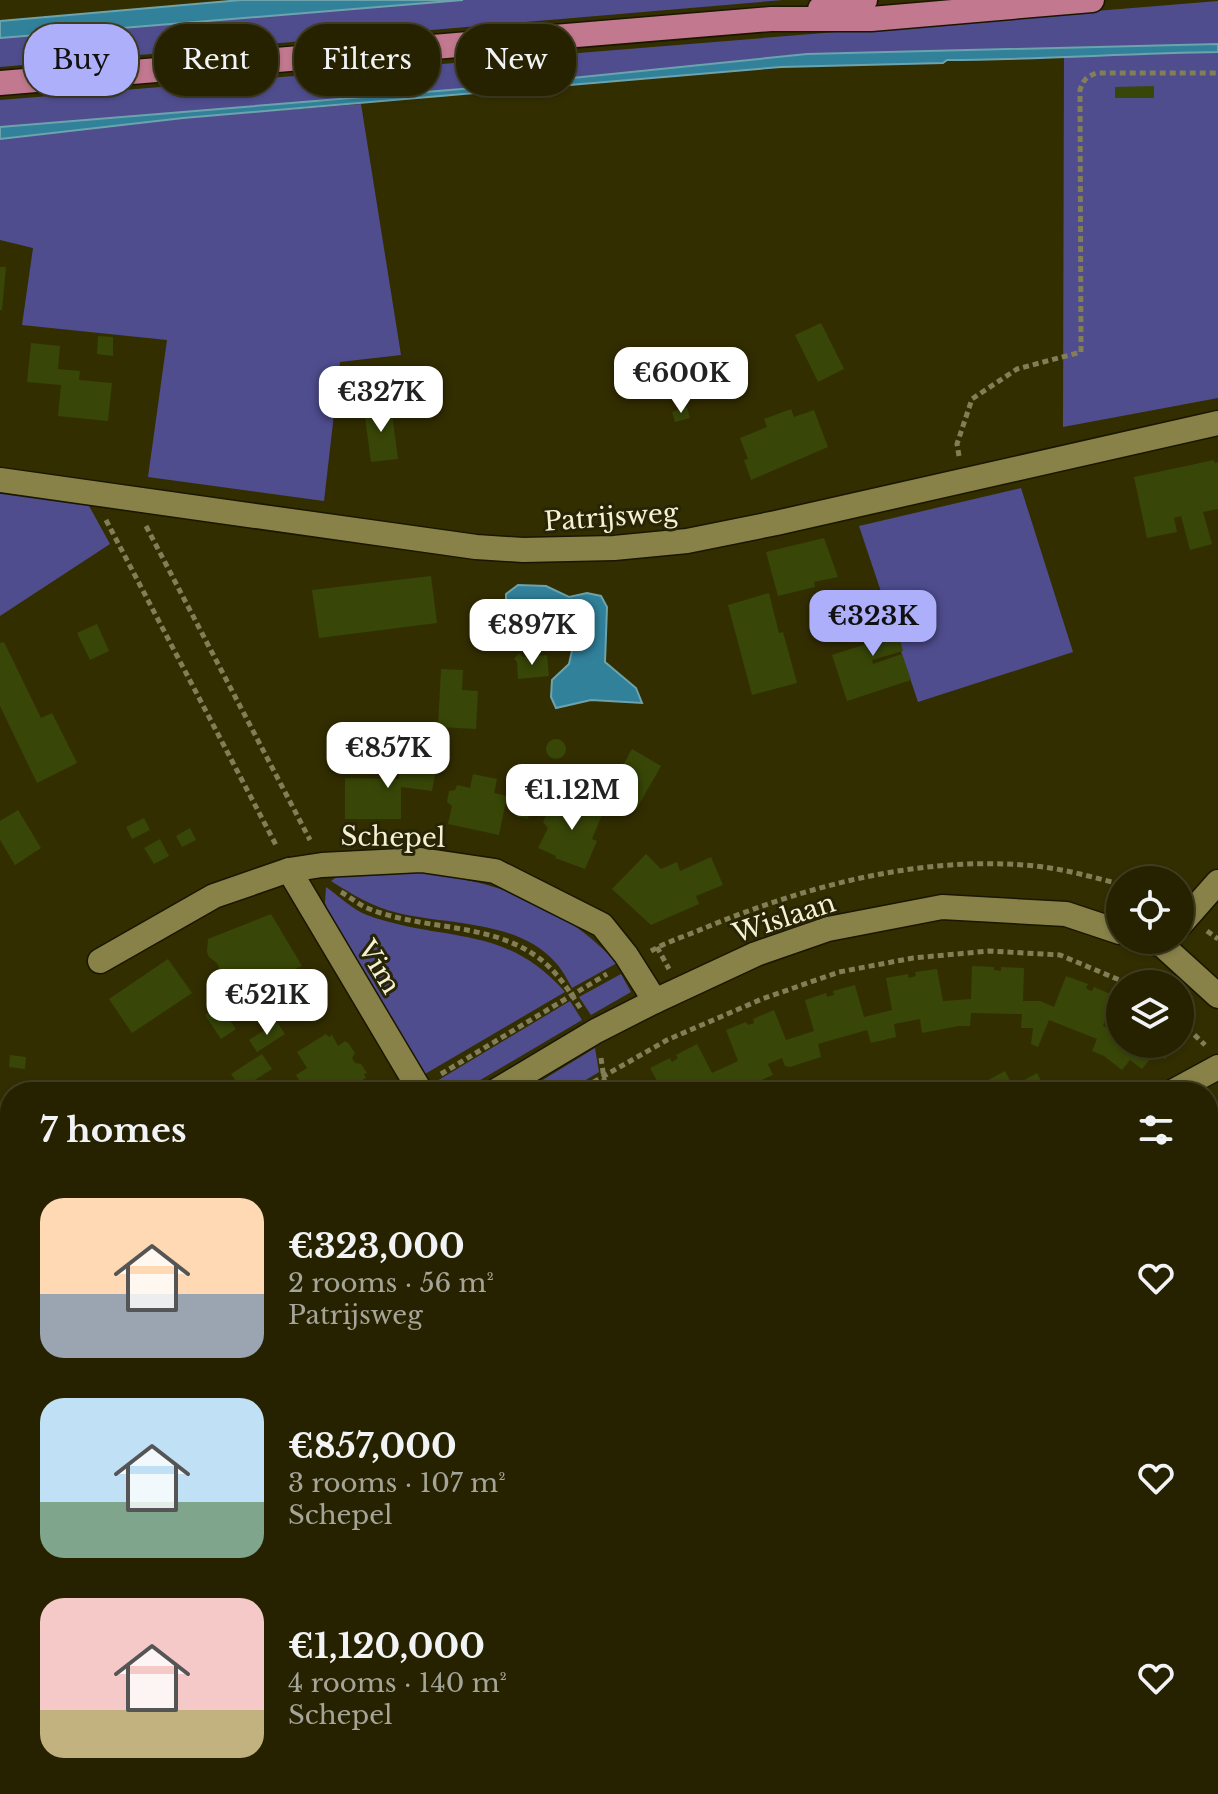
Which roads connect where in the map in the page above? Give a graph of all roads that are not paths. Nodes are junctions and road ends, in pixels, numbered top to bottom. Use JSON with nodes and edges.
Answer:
{"nodes":[{"id":1,"x":865,"y":0,"type":"edge"},
{"id":2,"x":1092,"y":0,"type":"edge"},
{"id":3,"x":771,"y":19,"type":"junction"},
{"id":4,"x":0,"y":83,"type":"edge"},
{"id":5,"x":1218,"y":423,"type":"edge"},
{"id":6,"x":0,"y":480,"type":"edge"},
{"id":7,"x":289,"y":870,"type":"junction"},
{"id":8,"x":1218,"y":882,"type":"edge"},
{"id":9,"x":1194,"y":909,"type":"edge"},
{"id":10,"x":1106,"y":927,"type":"edge"},
{"id":11,"x":1171,"y":954,"type":"edge"},
{"id":12,"x":100,"y":961,"type":"dead end"},
{"id":13,"x":1218,"y":996,"type":"edge"},
{"id":14,"x":655,"y":1001,"type":"junction"},
{"id":15,"x":1213,"y":1058,"type":"edge"},
{"id":16,"x":415,"y":1082,"type":"edge"},
{"id":17,"x":511,"y":1082,"type":"edge"},
{"id":18,"x":1184,"y":1082,"type":"edge"}],
"edges":[{"from":1,"to":3,"type":"main road"},
{"from":2,"to":3,"type":"main road"},
{"from":3,"to":4,"type":"main road"},
{"from":5,"to":6,"type":"street","name":"Patrijsweg"},
{"from":7,"to":12,"type":"street","name":"Schepel"},
{"from":7,"to":14,"type":"street","name":"Schepel"},
{"from":7,"to":16,"type":"street","name":"Vim"},
{"from":8,"to":9,"type":"street"},
{"from":10,"to":14,"type":"street","name":"Wislaan"},
{"from":11,"to":13,"type":"street"},
{"from":14,"to":17,"type":"street","name":"Wislaan"},
{"from":15,"to":18,"type":"street"}]}
